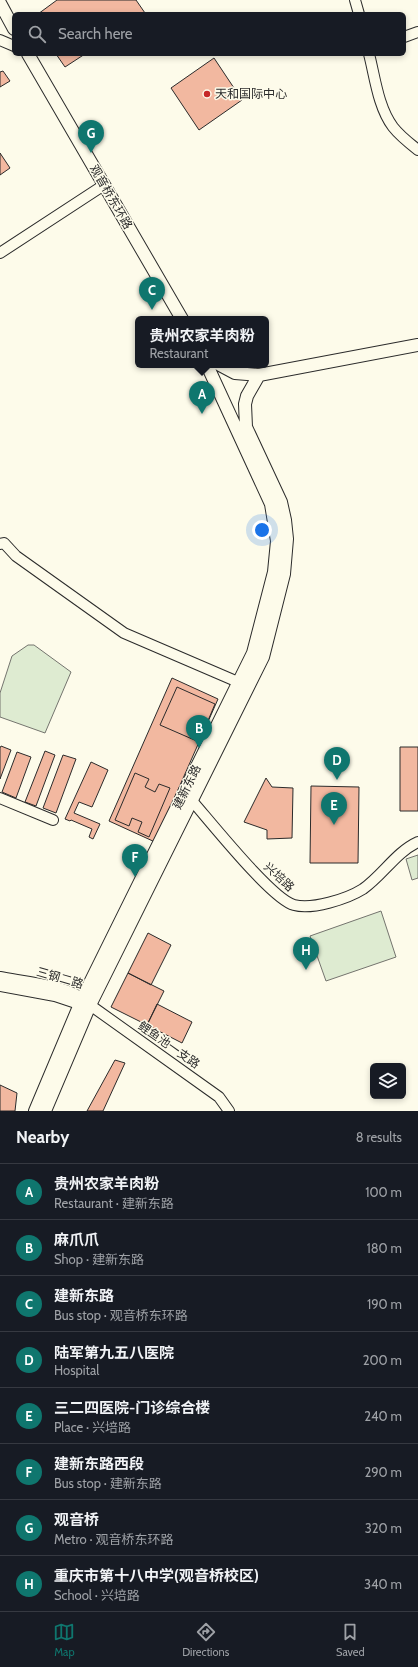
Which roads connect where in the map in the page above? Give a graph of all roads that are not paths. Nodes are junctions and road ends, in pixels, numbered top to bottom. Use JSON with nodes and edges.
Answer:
{"nodes":[{"id":1,"x":355,"y":0,"type":"edge"},
{"id":2,"x":0,"y":3,"type":"edge"},
{"id":3,"x":358,"y":12,"type":"edge"},
{"id":4,"x":12,"y":25,"type":"edge"},
{"id":5,"x":418,"y":32,"type":"edge"},
{"id":6,"x":406,"y":36,"type":"edge"},
{"id":7,"x":0,"y":40,"type":"edge"},
{"id":8,"x":12,"y":45,"type":"edge"},
{"id":9,"x":29,"y":56,"type":"edge"},
{"id":10,"x":370,"y":56,"type":"edge"},
{"id":11,"x":418,"y":150,"type":"edge"},
{"id":12,"x":104,"y":185,"type":"junction"},
{"id":13,"x":0,"y":253,"type":"edge"},
{"id":14,"x":180,"y":316,"type":"edge"},
{"id":15,"x":418,"y":345,"type":"edge"},
{"id":16,"x":208,"y":368,"type":"edge"},
{"id":17,"x":226,"y":368,"type":"edge"},
{"id":18,"x":259,"y":375,"type":"junction"},
{"id":19,"x":0,"y":544,"type":"edge"},
{"id":20,"x":238,"y":682,"type":"junction"},
{"id":21,"x":188,"y":796,"type":"junction"},
{"id":22,"x":0,"y":798,"type":"edge"},
{"id":23,"x":52,"y":820,"type":"dead end"},
{"id":24,"x":418,"y":842,"type":"edge"},
{"id":25,"x":0,"y":977,"type":"edge"},
{"id":26,"x":0,"y":986,"type":"edge"},
{"id":27,"x":84,"y":1002,"type":"junction"},
{"id":28,"x":35,"y":1111,"type":"edge"},
{"id":29,"x":45,"y":1111,"type":"edge"},
{"id":30,"x":229,"y":1111,"type":"edge"}],
"edges":[{"from":1,"to":3,"type":"street"},
{"from":2,"to":4,"type":"main road"},
{"from":5,"to":6,"type":"street"},
{"from":7,"to":8,"type":"street"},
{"from":9,"to":12,"type":"main road","name":"观音桥东环路"},
{"from":10,"to":11,"type":"street"},
{"from":12,"to":13,"type":"street"},
{"from":12,"to":14,"type":"main road","name":"观音桥东环路"},
{"from":15,"to":18,"type":"main road"},
{"from":16,"to":20,"type":"main road","name":"建新东路"},
{"from":17,"to":18,"type":"main road"},
{"from":18,"to":21,"type":"main road","name":"建新东路"},
{"from":19,"to":20,"type":"street"},
{"from":20,"to":21,"type":"main road","name":"建新东路"},
{"from":21,"to":24,"type":"street","name":"兴培路"},
{"from":21,"to":27,"type":"main road","name":"建新东路"},
{"from":22,"to":23,"type":"street"},
{"from":25,"to":27,"type":"street","name":"三钢二路"},
{"from":26,"to":27,"type":"street","name":"三钢二路"},
{"from":27,"to":28,"type":"main road","name":"建新东路"},
{"from":27,"to":29,"type":"main road","name":"建新东路"},
{"from":27,"to":30,"type":"street","name":"鲤鱼池一支路"}]}
